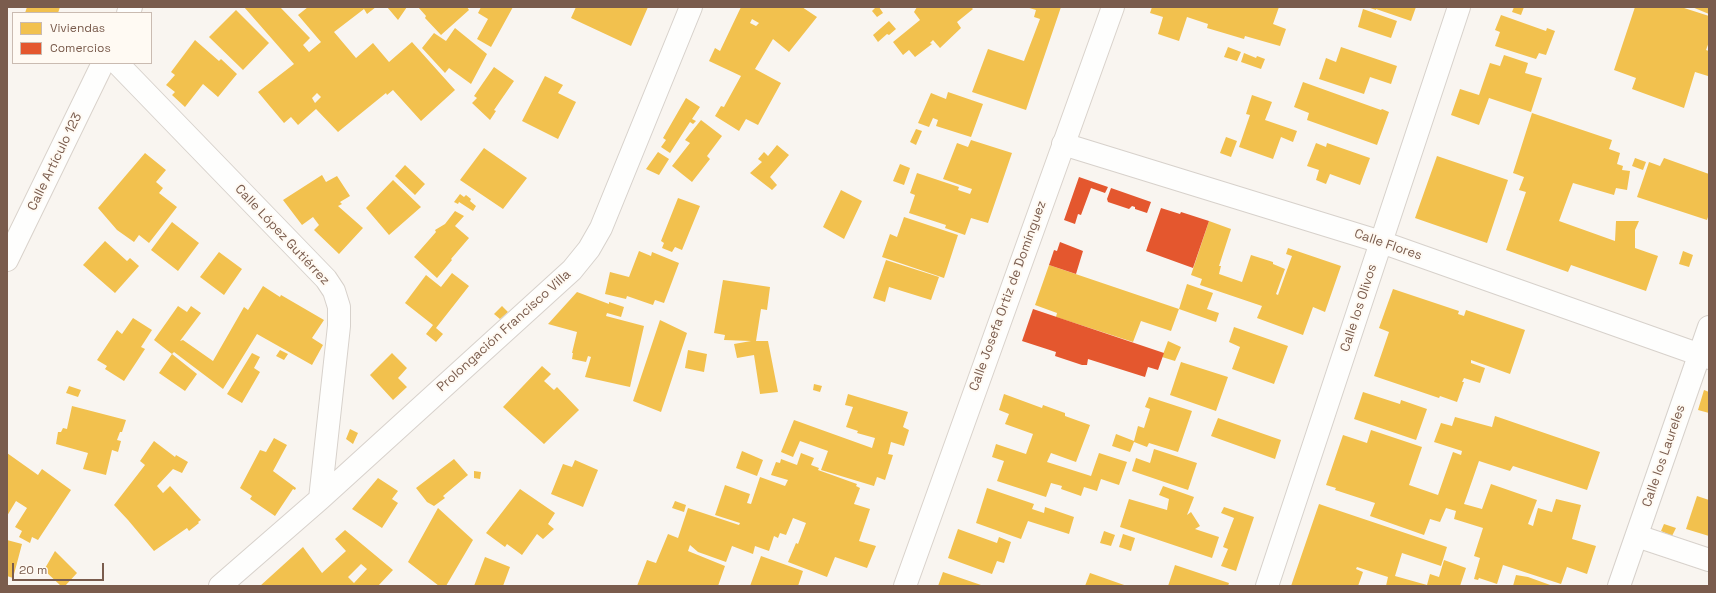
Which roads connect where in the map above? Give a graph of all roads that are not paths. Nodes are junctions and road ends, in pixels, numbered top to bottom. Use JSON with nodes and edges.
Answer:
{"nodes":[{"id":1,"x":691,"y":7,"type":"edge"},
{"id":2,"x":1113,"y":7,"type":"edge"},
{"id":3,"x":1459,"y":7,"type":"edge"},
{"id":4,"x":103,"y":64,"type":"edge"},
{"id":5,"x":118,"y":64,"type":"edge"},
{"id":6,"x":1063,"y":144,"type":"junction"},
{"id":7,"x":1381,"y":242,"type":"junction"},
{"id":8,"x":7,"y":260,"type":"edge"},
{"id":9,"x":1709,"y":326,"type":"edge"},
{"id":10,"x":1704,"y":356,"type":"edge"},
{"id":11,"x":320,"y":499,"type":"junction"},
{"id":12,"x":1637,"y":536,"type":"junction"},
{"id":13,"x":1709,"y":560,"type":"edge"},
{"id":14,"x":220,"y":586,"type":"edge"},
{"id":15,"x":905,"y":586,"type":"edge"},
{"id":16,"x":1267,"y":586,"type":"edge"},
{"id":17,"x":1619,"y":586,"type":"edge"}],
"edges":[{"from":1,"to":11,"type":"street","name":"Prolongación Francisco Villa"},
{"from":2,"to":6,"type":"street","name":"Calle Josefa Ortiz de Domínguez"},
{"from":3,"to":7,"type":"street","name":"Calle los Olivos"},
{"from":4,"to":8,"type":"street","name":"Calle Artículo 123"},
{"from":5,"to":11,"type":"street","name":"Calle López Gutiérrez"},
{"from":6,"to":7,"type":"street","name":"Calle Flores"},
{"from":6,"to":15,"type":"street","name":"Calle Josefa Ortiz de Domínguez"},
{"from":7,"to":10,"type":"street","name":"Calle Flores"},
{"from":7,"to":16,"type":"street","name":"Calle los Olivos"},
{"from":9,"to":10,"type":"street","name":"Calle los Laureles"},
{"from":10,"to":12,"type":"street","name":"Calle los Laureles"},
{"from":11,"to":14,"type":"street","name":"Prolongación Francisco Villa"},
{"from":12,"to":13,"type":"street"},
{"from":12,"to":17,"type":"street","name":"Calle los Laureles"}]}
